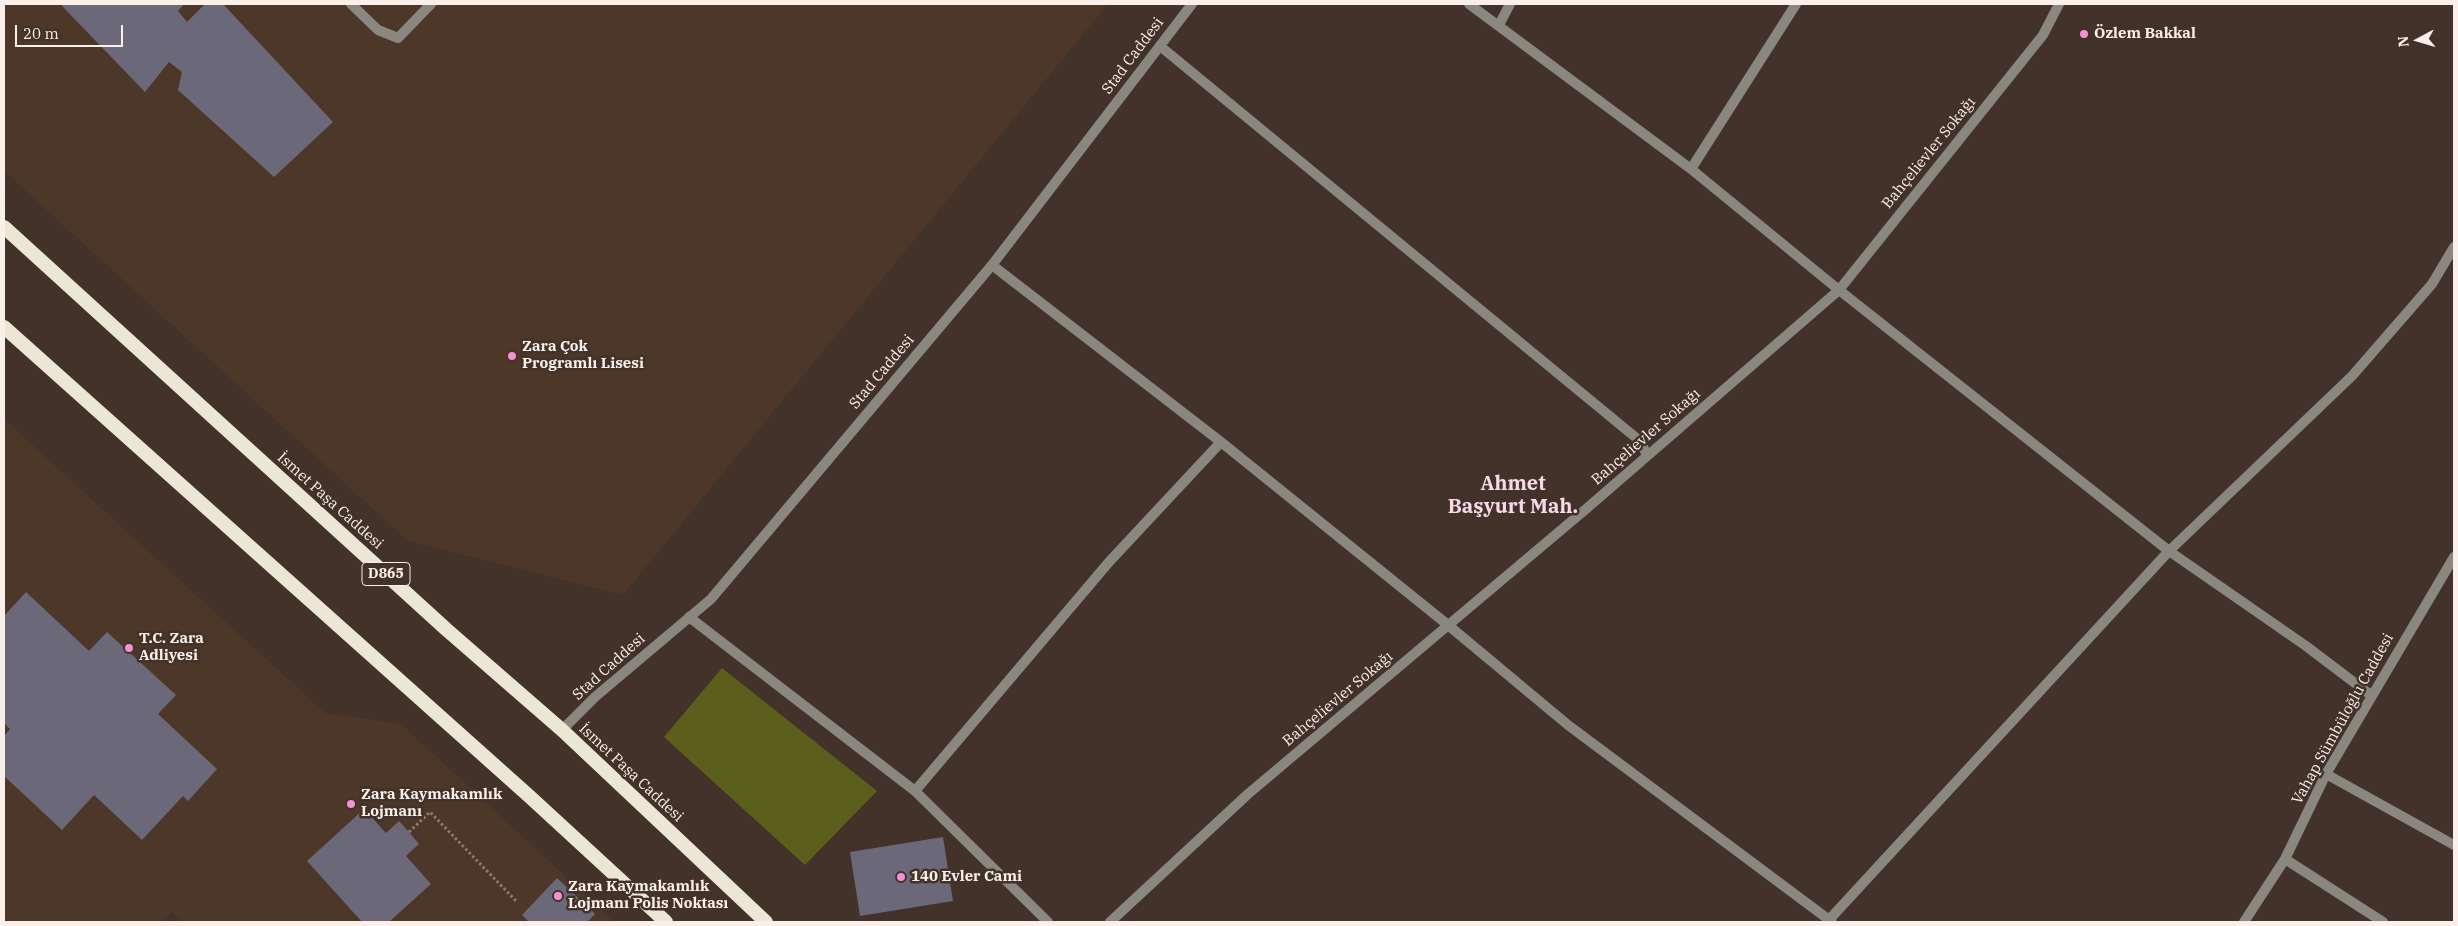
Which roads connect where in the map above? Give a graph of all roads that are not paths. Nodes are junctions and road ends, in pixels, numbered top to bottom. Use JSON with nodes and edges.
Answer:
{"nodes":[{"id":1,"x":351,"y":4,"type":"edge"},
{"id":2,"x":431,"y":4,"type":"edge"},
{"id":3,"x":1192,"y":4,"type":"edge"},
{"id":4,"x":1469,"y":4,"type":"edge"},
{"id":5,"x":1510,"y":4,"type":"edge"},
{"id":6,"x":1796,"y":4,"type":"edge"},
{"id":7,"x":2059,"y":4,"type":"edge"},
{"id":8,"x":1499,"y":25,"type":"junction"},
{"id":9,"x":1160,"y":46,"type":"junction"},
{"id":10,"x":1691,"y":169,"type":"junction"},
{"id":11,"x":4,"y":227,"type":"edge"},
{"id":12,"x":2454,"y":247,"type":"edge"},
{"id":13,"x":992,"y":265,"type":"junction"},
{"id":14,"x":1839,"y":290,"type":"junction"},
{"id":15,"x":4,"y":327,"type":"edge"},
{"id":16,"x":1221,"y":442,"type":"junction"},
{"id":17,"x":1647,"y":454,"type":"junction"},
{"id":18,"x":2169,"y":551,"type":"junction"},
{"id":19,"x":2454,"y":557,"type":"edge"},
{"id":20,"x":689,"y":617,"type":"junction"},
{"id":21,"x":1448,"y":625,"type":"junction"},
{"id":22,"x":2372,"y":696,"type":"junction"},
{"id":23,"x":562,"y":730,"type":"junction"},
{"id":24,"x":2326,"y":774,"type":"junction"},
{"id":25,"x":914,"y":791,"type":"junction"},
{"id":26,"x":2454,"y":844,"type":"edge"},
{"id":27,"x":2285,"y":859,"type":"junction"},
{"id":28,"x":1830,"y":921,"type":"edge"},
{"id":29,"x":666,"y":922,"type":"edge"},
{"id":30,"x":766,"y":922,"type":"edge"},
{"id":31,"x":1048,"y":922,"type":"edge"},
{"id":32,"x":1110,"y":922,"type":"edge"},
{"id":33,"x":2244,"y":922,"type":"edge"},
{"id":34,"x":2383,"y":922,"type":"edge"}],
"edges":[{"from":1,"to":2,"type":"street"},
{"from":3,"to":9,"type":"street","name":"Stad Caddesi"},
{"from":4,"to":8,"type":"street"},
{"from":5,"to":8,"type":"street"},
{"from":6,"to":10,"type":"street"},
{"from":7,"to":14,"type":"street","name":"Bahçelievler Sokağı"},
{"from":8,"to":10,"type":"street"},
{"from":9,"to":13,"type":"street","name":"Stad Caddesi"},
{"from":9,"to":17,"type":"street"},
{"from":10,"to":14,"type":"street"},
{"from":11,"to":23,"type":"highway","name":"İsmet Paşa Caddesi","number":"D865"},
{"from":12,"to":18,"type":"street"},
{"from":13,"to":16,"type":"street"},
{"from":13,"to":20,"type":"street","name":"Stad Caddesi"},
{"from":14,"to":17,"type":"street","name":"Bahçelievler Sokağı"},
{"from":14,"to":18,"type":"street"},
{"from":15,"to":29,"type":"highway"},
{"from":16,"to":21,"type":"street"},
{"from":16,"to":25,"type":"street"},
{"from":17,"to":21,"type":"street","name":"Bahçelievler Sokağı"},
{"from":18,"to":22,"type":"street"},
{"from":18,"to":28,"type":"street"},
{"from":19,"to":22,"type":"street","name":"Vahap Sümbüloğlu Caddesi"},
{"from":20,"to":23,"type":"street","name":"Stad Caddesi"},
{"from":20,"to":25,"type":"street"},
{"from":21,"to":28,"type":"street"},
{"from":21,"to":32,"type":"street","name":"Bahçelievler Sokağı"},
{"from":22,"to":24,"type":"street","name":"Vahap Sümbüloğlu Caddesi"},
{"from":23,"to":30,"type":"highway","name":"İsmet Paşa Caddesi","number":"D865"},
{"from":24,"to":26,"type":"street"},
{"from":24,"to":27,"type":"street","name":"Vahap Sümbüloğlu Caddesi"},
{"from":25,"to":31,"type":"street"},
{"from":27,"to":33,"type":"street","name":"Vahap Sümbüloğlu Caddesi"},
{"from":27,"to":34,"type":"street"}]}
